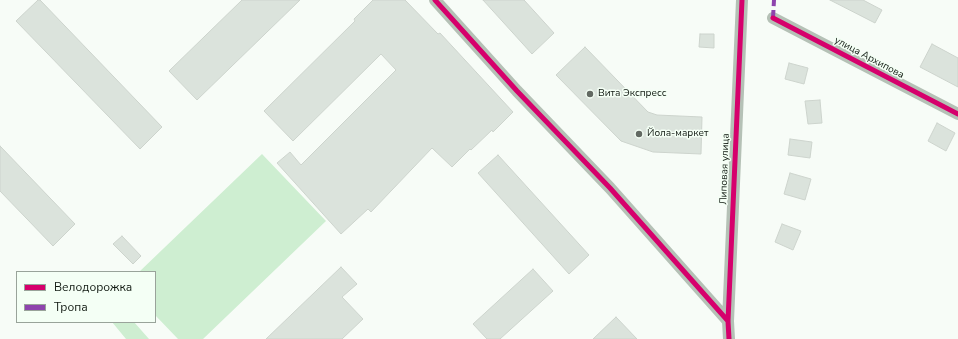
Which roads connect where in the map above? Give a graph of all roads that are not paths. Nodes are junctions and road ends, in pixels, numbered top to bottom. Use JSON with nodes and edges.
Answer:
{"nodes":[{"id":1,"x":435,"y":0,"type":"edge"},
{"id":2,"x":742,"y":0,"type":"edge"},
{"id":3,"x":772,"y":18,"type":"dead end"},
{"id":4,"x":958,"y":114,"type":"edge"},
{"id":5,"x":728,"y":320,"type":"junction"},
{"id":6,"x":728,"y":339,"type":"edge"}],
"edges":[{"from":1,"to":5,"type":"street"},
{"from":2,"to":5,"type":"street","name":"Липовая улица"},
{"from":3,"to":4,"type":"street","name":"улица Архипова"},
{"from":5,"to":6,"type":"street","name":"Липовая улица"}]}
